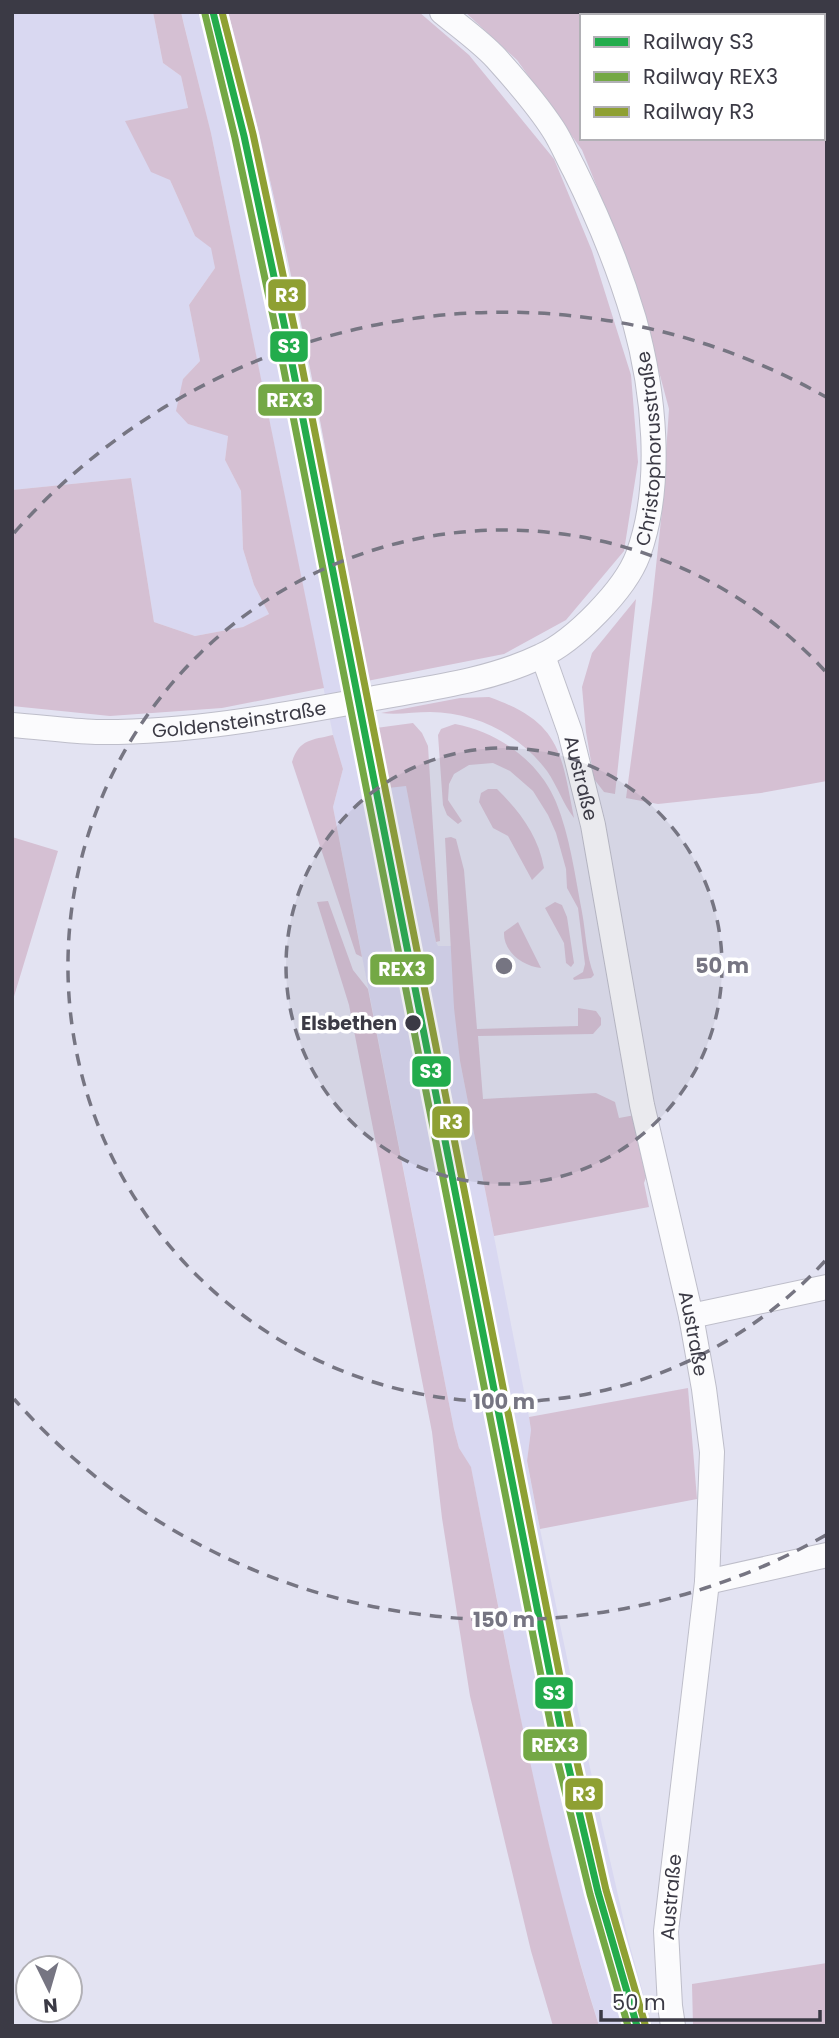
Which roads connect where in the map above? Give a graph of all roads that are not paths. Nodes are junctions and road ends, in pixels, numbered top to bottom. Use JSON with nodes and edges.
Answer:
{"nodes":[{"id":1,"x":442,"y":12,"type":"edge"},
{"id":2,"x":543,"y":656,"type":"junction"},
{"id":3,"x":12,"y":725,"type":"edge"},
{"id":4,"x":827,"y":1287,"type":"edge"},
{"id":5,"x":691,"y":1316,"type":"junction"},
{"id":6,"x":827,"y":1555,"type":"edge"},
{"id":7,"x":707,"y":1583,"type":"junction"},
{"id":8,"x":673,"y":2026,"type":"edge"}],
"edges":[{"from":1,"to":2,"type":"street","name":"Christophorusstraße"},
{"from":2,"to":3,"type":"street","name":"Goldensteinstraße"},
{"from":2,"to":5,"type":"street","name":"Austraße"},
{"from":4,"to":5,"type":"street"},
{"from":5,"to":7,"type":"street","name":"Austraße"},
{"from":6,"to":7,"type":"street"},
{"from":7,"to":8,"type":"street","name":"Austraße"}]}
